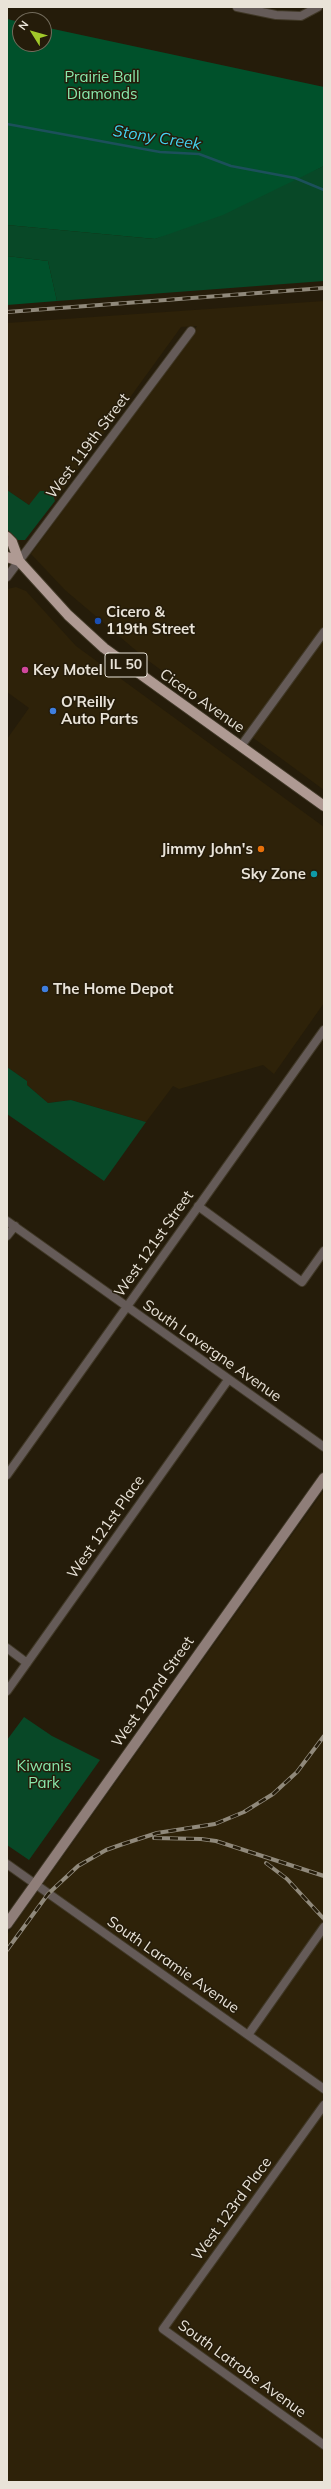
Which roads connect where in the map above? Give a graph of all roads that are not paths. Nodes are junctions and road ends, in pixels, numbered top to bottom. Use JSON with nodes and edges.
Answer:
{"nodes":[{"id":1,"x":237,"y":7,"type":"edge"},
{"id":2,"x":318,"y":7,"type":"edge"},
{"id":3,"x":191,"y":331,"type":"dead end"},
{"id":4,"x":7,"y":537,"type":"edge"},
{"id":5,"x":7,"y":557,"type":"edge"},
{"id":6,"x":19,"y":561,"type":"junction"},
{"id":7,"x":7,"y":577,"type":"edge"},
{"id":8,"x":324,"y":632,"type":"edge"},
{"id":9,"x":241,"y":746,"type":"junction"},
{"id":10,"x":324,"y":806,"type":"edge"},
{"id":11,"x":324,"y":1030,"type":"edge"},
{"id":12,"x":198,"y":1206,"type":"junction"},
{"id":13,"x":7,"y":1220,"type":"edge"},
{"id":14,"x":14,"y":1226,"type":"junction"},
{"id":15,"x":7,"y":1236,"type":"edge"},
{"id":16,"x":324,"y":1251,"type":"edge"},
{"id":17,"x":126,"y":1308,"type":"junction"},
{"id":18,"x":228,"y":1380,"type":"junction"},
{"id":19,"x":324,"y":1448,"type":"edge"},
{"id":20,"x":7,"y":1475,"type":"edge"},
{"id":21,"x":324,"y":1478,"type":"edge"},
{"id":22,"x":7,"y":1648,"type":"edge"},
{"id":23,"x":27,"y":1663,"type":"junction"},
{"id":24,"x":7,"y":1691,"type":"edge"},
{"id":25,"x":7,"y":1864,"type":"edge"},
{"id":26,"x":35,"y":1884,"type":"junction"},
{"id":27,"x":7,"y":1924,"type":"edge"},
{"id":28,"x":324,"y":1927,"type":"edge"},
{"id":29,"x":248,"y":2035,"type":"junction"},
{"id":30,"x":324,"y":2089,"type":"edge"},
{"id":31,"x":324,"y":2105,"type":"edge"},
{"id":32,"x":163,"y":2329,"type":"joint"},
{"id":33,"x":324,"y":2445,"type":"edge"}],
"edges":[{"from":1,"to":2,"type":"street"},
{"from":3,"to":6,"type":"street","name":"West 119th Street"},
{"from":4,"to":6,"type":"main road","name":"Cicero Avenue","number":"IL 50"},
{"from":5,"to":6,"type":"main road","name":"Cicero Avenue","number":"IL 50"},
{"from":6,"to":7,"type":"street","name":"West 119th Street"},
{"from":6,"to":9,"type":"main road","name":"Cicero Avenue","number":"IL 50"},
{"from":8,"to":9,"type":"street"},
{"from":9,"to":10,"type":"main road","name":"Cicero Avenue","number":"IL 50"},
{"from":11,"to":12,"type":"street","name":"West 121st Street"},
{"from":12,"to":16,"type":"street"},
{"from":12,"to":17,"type":"street","name":"West 121st Street"},
{"from":13,"to":14,"type":"street","name":"South Lavergne Avenue"},
{"from":14,"to":15,"type":"street"},
{"from":14,"to":17,"type":"street","name":"South Lavergne Avenue"},
{"from":17,"to":18,"type":"street","name":"South Lavergne Avenue"},
{"from":17,"to":20,"type":"street","name":"West 121st Street"},
{"from":18,"to":19,"type":"street","name":"South Lavergne Avenue"},
{"from":18,"to":23,"type":"street","name":"West 121st Place"},
{"from":21,"to":26,"type":"street","name":"West 122nd Street"},
{"from":22,"to":23,"type":"street"},
{"from":23,"to":24,"type":"street","name":"West 121st Place"},
{"from":25,"to":26,"type":"street","name":"South Laramie Avenue"},
{"from":26,"to":27,"type":"street","name":"West 122nd Street"},
{"from":26,"to":29,"type":"street","name":"South Laramie Avenue"},
{"from":28,"to":29,"type":"street"},
{"from":29,"to":30,"type":"street","name":"South Laramie Avenue"},
{"from":31,"to":32,"type":"street","name":"West 123rd Place"},
{"from":32,"to":33,"type":"street","name":"South Latrobe Avenue"}]}
